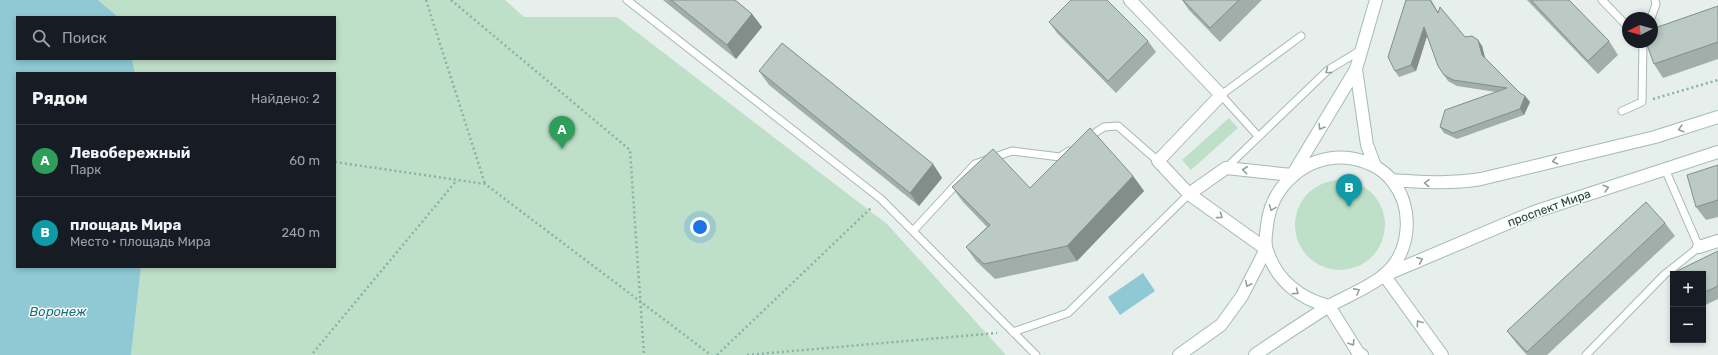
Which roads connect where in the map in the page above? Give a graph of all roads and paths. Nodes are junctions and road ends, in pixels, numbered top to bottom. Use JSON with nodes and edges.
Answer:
{"nodes":[{"id":1,"x":426,"y":0,"type":"edge"},
{"id":2,"x":452,"y":0,"type":"edge"},
{"id":3,"x":627,"y":0,"type":"edge"},
{"id":4,"x":1130,"y":0,"type":"edge"},
{"id":5,"x":1376,"y":0,"type":"edge"},
{"id":6,"x":1602,"y":0,"type":"edge"},
{"id":7,"x":1655,"y":0,"type":"edge"},
{"id":8,"x":1653,"y":12,"type":"edge"},
{"id":9,"x":1622,"y":21,"type":"edge"},
{"id":10,"x":1301,"y":36,"type":"dead end"},
{"id":11,"x":1643,"y":48,"type":"edge"},
{"id":12,"x":1361,"y":50,"type":"junction"},
{"id":13,"x":1356,"y":69,"type":"junction"},
{"id":14,"x":1718,"y":80,"type":"edge"},
{"id":15,"x":1220,"y":95,"type":"junction"},
{"id":16,"x":1642,"y":102,"type":"junction"},
{"id":17,"x":1622,"y":111,"type":"dead end"},
{"id":18,"x":1718,"y":117,"type":"edge"},
{"id":19,"x":1258,"y":136,"type":"junction"},
{"id":20,"x":1718,"y":152,"type":"edge"},
{"id":21,"x":1158,"y":161,"type":"junction"},
{"id":22,"x":336,"y":162,"type":"edge"},
{"id":23,"x":1375,"y":166,"type":"junction"},
{"id":24,"x":1226,"y":168,"type":"junction"},
{"id":25,"x":1665,"y":169,"type":"junction"},
{"id":26,"x":1292,"y":175,"type":"junction"},
{"id":27,"x":458,"y":180,"type":"junction"},
{"id":28,"x":1392,"y":180,"type":"junction"},
{"id":29,"x":485,"y":184,"type":"junction"},
{"id":30,"x":1189,"y":194,"type":"junction"},
{"id":31,"x":882,"y":199,"type":"junction"},
{"id":32,"x":913,"y":231,"type":"junction"},
{"id":33,"x":1718,"y":241,"type":"edge"},
{"id":34,"x":1699,"y":247,"type":"junction"},
{"id":35,"x":1266,"y":249,"type":"junction"},
{"id":36,"x":1384,"y":275,"type":"junction"},
{"id":37,"x":640,"y":303,"type":"junction"},
{"id":38,"x":1329,"y":306,"type":"junction"},
{"id":39,"x":1013,"y":332,"type":"junction"},
{"id":40,"x":313,"y":353,"type":"dead end"},
{"id":41,"x":644,"y":355,"type":"edge"},
{"id":42,"x":711,"y":355,"type":"edge"},
{"id":43,"x":717,"y":355,"type":"edge"},
{"id":44,"x":747,"y":355,"type":"edge"},
{"id":45,"x":1036,"y":355,"type":"edge"},
{"id":46,"x":1179,"y":355,"type":"edge"},
{"id":47,"x":1255,"y":355,"type":"edge"},
{"id":48,"x":1362,"y":355,"type":"edge"},
{"id":49,"x":1442,"y":355,"type":"edge"},
{"id":50,"x":1586,"y":355,"type":"edge"}],
"edges":[{"from":1,"to":29,"type":"path"},
{"from":2,"to":37,"type":"path"},
{"from":3,"to":31,"type":"lane"},
{"from":4,"to":15,"type":"main road"},
{"from":5,"to":12,"type":"main road"},
{"from":6,"to":9,"type":"lane"},
{"from":7,"to":8,"type":"lane"},
{"from":10,"to":15,"type":"lane"},
{"from":11,"to":16,"type":"lane"},
{"from":12,"to":13,"type":"main road"},
{"from":12,"to":19,"type":"lane","one_way":true},
{"from":13,"to":23,"type":"main road"},
{"from":13,"to":26,"type":"main road","one_way":true},
{"from":14,"to":16,"type":"path"},
{"from":15,"to":19,"type":"lane"},
{"from":15,"to":21,"type":"main road"},
{"from":16,"to":17,"type":"lane"},
{"from":18,"to":28,"type":"main road","one_way":true},
{"from":19,"to":24,"type":"lane"},
{"from":20,"to":25,"type":"main road","name":"проспект Мира"},
{"from":21,"to":30,"type":"main road"},
{"from":21,"to":32,"type":"lane"},
{"from":22,"to":27,"type":"path"},
{"from":23,"to":26,"type":"main road"},
{"from":23,"to":28,"type":"main road"},
{"from":26,"to":24,"type":"main road","one_way":true},
{"from":24,"to":30,"type":"main road"},
{"from":25,"to":34,"type":"lane"},
{"from":36,"to":25,"type":"main road","name":"проспект Мира","one_way":true},
{"from":26,"to":35,"type":"main road","one_way":true},
{"from":27,"to":29,"type":"path"},
{"from":27,"to":40,"type":"path"},
{"from":28,"to":36,"type":"main road"},
{"from":29,"to":37,"type":"path"},
{"from":30,"to":35,"type":"main road","one_way":true},
{"from":30,"to":39,"type":"lane"},
{"from":31,"to":32,"type":"lane"},
{"from":31,"to":43,"type":"path"},
{"from":32,"to":39,"type":"lane"},
{"from":33,"to":34,"type":"main road"},
{"from":34,"to":50,"type":"lane"},
{"from":35,"to":38,"type":"main road","one_way":true},
{"from":35,"to":46,"type":"main road","one_way":true},
{"from":38,"to":36,"type":"main road","one_way":true},
{"from":49,"to":36,"type":"main road","one_way":true},
{"from":37,"to":41,"type":"path"},
{"from":37,"to":42,"type":"path"},
{"from":38,"to":47,"type":"main road"},
{"from":38,"to":48,"type":"main road","one_way":true},
{"from":39,"to":44,"type":"path"},
{"from":39,"to":45,"type":"lane"}]}
